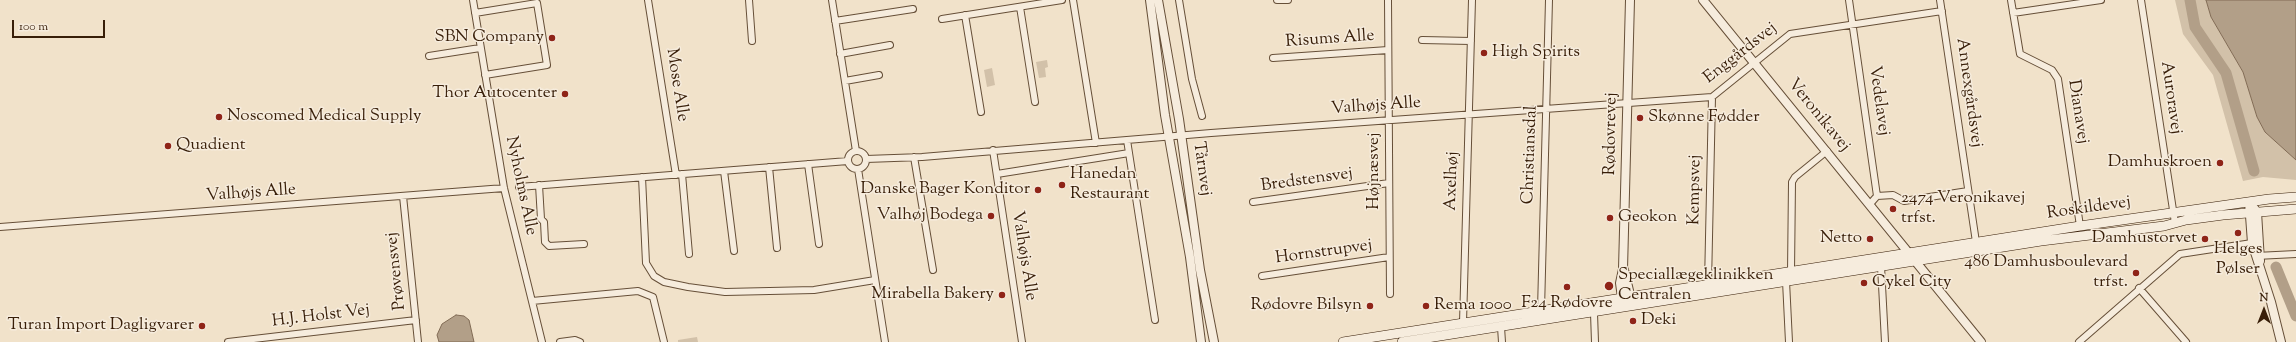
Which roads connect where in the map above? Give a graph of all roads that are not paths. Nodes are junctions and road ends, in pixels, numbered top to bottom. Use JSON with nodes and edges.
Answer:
{"nodes":[{"id":1,"x":473,"y":0,"type":"edge"},
{"id":2,"x":648,"y":0,"type":"edge"},
{"id":3,"x":749,"y":0,"type":"edge"},
{"id":4,"x":832,"y":0,"type":"edge"},
{"id":5,"x":1062,"y":0,"type":"edge"},
{"id":6,"x":1073,"y":0,"type":"edge"},
{"id":7,"x":1150,"y":0,"type":"edge"},
{"id":8,"x":1158,"y":0,"type":"edge"},
{"id":9,"x":1179,"y":0,"type":"edge"},
{"id":10,"x":1277,"y":0,"type":"edge"},
{"id":11,"x":1288,"y":0,"type":"edge"},
{"id":12,"x":1388,"y":0,"type":"edge"},
{"id":13,"x":1472,"y":0,"type":"edge"},
{"id":14,"x":1549,"y":0,"type":"edge"},
{"id":15,"x":1630,"y":0,"type":"edge"},
{"id":16,"x":1703,"y":0,"type":"edge"},
{"id":17,"x":1849,"y":0,"type":"edge"},
{"id":18,"x":1940,"y":0,"type":"edge"},
{"id":19,"x":2011,"y":0,"type":"edge"},
{"id":20,"x":2101,"y":0,"type":"edge"},
{"id":21,"x":2141,"y":0,"type":"edge"},
{"id":22,"x":1020,"y":7,"type":"junction"},
{"id":23,"x":913,"y":9,"type":"dead end"},
{"id":24,"x":1942,"y":11,"type":"junction"},
{"id":25,"x":2013,"y":12,"type":"junction"},
{"id":26,"x":475,"y":13,"type":"junction"},
{"id":27,"x":965,"y":15,"type":"junction"},
{"id":28,"x":942,"y":19,"type":"dead end"},
{"id":29,"x":835,"y":21,"type":"junction"},
{"id":30,"x":1852,"y":24,"type":"junction"},
{"id":31,"x":752,"y":40,"type":"dead end"},
{"id":32,"x":1422,"y":40,"type":"dead end"},
{"id":33,"x":1471,"y":40,"type":"junction"},
{"id":34,"x":890,"y":45,"type":"dead end"},
{"id":35,"x":480,"y":48,"type":"junction"},
{"id":36,"x":1388,"y":50,"type":"junction"},
{"id":37,"x":840,"y":54,"type":"junction"},
{"id":38,"x":429,"y":56,"type":"dead end"},
{"id":39,"x":1273,"y":58,"type":"dead end"},
{"id":40,"x":1755,"y":62,"type":"junction"},
{"id":41,"x":485,"y":75,"type":"junction"},
{"id":42,"x":879,"y":75,"type":"dead end"},
{"id":43,"x":845,"y":81,"type":"junction"},
{"id":44,"x":1712,"y":97,"type":"junction"},
{"id":45,"x":1035,"y":102,"type":"dead end"},
{"id":46,"x":1627,"y":102,"type":"junction"},
{"id":47,"x":1547,"y":109,"type":"junction"},
{"id":48,"x":981,"y":112,"type":"dead end"},
{"id":49,"x":1469,"y":114,"type":"junction"},
{"id":50,"x":1202,"y":116,"type":"dead end"},
{"id":51,"x":1388,"y":120,"type":"junction"},
{"id":52,"x":1169,"y":136,"type":"junction"},
{"id":53,"x":1181,"y":136,"type":"junction"},
{"id":54,"x":1127,"y":140,"type":"junction"},
{"id":55,"x":1096,"y":142,"type":"junction"},
{"id":56,"x":993,"y":150,"type":"junction"},
{"id":57,"x":1827,"y":151,"type":"junction"},
{"id":58,"x":856,"y":152,"type":"junction"},
{"id":59,"x":1129,"y":153,"type":"junction"},
{"id":60,"x":914,"y":157,"type":"junction"},
{"id":61,"x":866,"y":159,"type":"junction"},
{"id":62,"x":848,"y":161,"type":"junction"},
{"id":63,"x":808,"y":164,"type":"junction"},
{"id":64,"x":769,"y":167,"type":"junction"},
{"id":65,"x":858,"y":168,"type":"junction"},
{"id":66,"x":724,"y":171,"type":"junction"},
{"id":67,"x":679,"y":174,"type":"junction"},
{"id":68,"x":997,"y":174,"type":"junction"},
{"id":69,"x":642,"y":177,"type":"junction"},
{"id":70,"x":1388,"y":183,"type":"junction"},
{"id":71,"x":539,"y":185,"type":"junction"},
{"id":72,"x":519,"y":187,"type":"dead end"},
{"id":73,"x":504,"y":188,"type":"junction"},
{"id":74,"x":1968,"y":191,"type":"junction"},
{"id":75,"x":403,"y":196,"type":"junction"},
{"id":76,"x":1877,"y":196,"type":"junction"},
{"id":77,"x":2296,"y":197,"type":"edge"},
{"id":78,"x":1253,"y":202,"type":"dead end"},
{"id":79,"x":2249,"y":202,"type":"junction"},
{"id":80,"x":1870,"y":204,"type":"junction"},
{"id":81,"x":2296,"y":209,"type":"edge"},
{"id":82,"x":2253,"y":212,"type":"junction"},
{"id":83,"x":2173,"y":213,"type":"junction"},
{"id":84,"x":2174,"y":223,"type":"junction"},
{"id":85,"x":2080,"y":226,"type":"junction"},
{"id":86,"x":0,"y":227,"type":"edge"},
{"id":87,"x":1976,"y":242,"type":"junction"},
{"id":88,"x":2252,"y":243,"type":"junction"},
{"id":89,"x":584,"y":244,"type":"dead end"},
{"id":90,"x":819,"y":244,"type":"dead end"},
{"id":91,"x":777,"y":248,"type":"dead end"},
{"id":92,"x":734,"y":251,"type":"dead end"},
{"id":93,"x":1910,"y":252,"type":"junction"},
{"id":94,"x":689,"y":254,"type":"dead end"},
{"id":95,"x":2296,"y":254,"type":"edge"},
{"id":96,"x":2258,"y":256,"type":"junction"},
{"id":97,"x":1390,"y":257,"type":"junction"},
{"id":98,"x":1917,"y":260,"type":"junction"},
{"id":99,"x":1881,"y":266,"type":"junction"},
{"id":100,"x":933,"y":270,"type":"dead end"},
{"id":101,"x":1791,"y":272,"type":"junction"},
{"id":102,"x":1262,"y":276,"type":"dead end"},
{"id":103,"x":875,"y":280,"type":"junction"},
{"id":104,"x":1786,"y":281,"type":"junction"},
{"id":105,"x":1708,"y":284,"type":"junction"},
{"id":106,"x":2139,"y":288,"type":"junction"},
{"id":107,"x":1390,"y":294,"type":"dead end"},
{"id":108,"x":1626,"y":296,"type":"junction"},
{"id":109,"x":532,"y":301,"type":"junction"},
{"id":110,"x":1628,"y":307,"type":"junction"},
{"id":111,"x":1541,"y":310,"type":"junction"},
{"id":112,"x":1594,"y":313,"type":"junction"},
{"id":113,"x":416,"y":320,"type":"junction"},
{"id":114,"x":1155,"y":320,"type":"dead end"},
{"id":115,"x":1463,"y":323,"type":"junction"},
{"id":116,"x":1501,"y":327,"type":"junction"},
{"id":117,"x":228,"y":342,"type":"edge"},
{"id":118,"x":418,"y":342,"type":"edge"},
{"id":119,"x":542,"y":342,"type":"edge"},
{"id":120,"x":560,"y":342,"type":"edge"},
{"id":121,"x":580,"y":342,"type":"edge"},
{"id":122,"x":664,"y":342,"type":"edge"},
{"id":123,"x":885,"y":342,"type":"edge"},
{"id":124,"x":1022,"y":342,"type":"edge"},
{"id":125,"x":1201,"y":342,"type":"edge"},
{"id":126,"x":1214,"y":342,"type":"edge"},
{"id":127,"x":1343,"y":342,"type":"edge"},
{"id":128,"x":1402,"y":342,"type":"edge"},
{"id":129,"x":1502,"y":342,"type":"edge"},
{"id":130,"x":1596,"y":342,"type":"edge"},
{"id":131,"x":1789,"y":342,"type":"edge"},
{"id":132,"x":1885,"y":342,"type":"edge"},
{"id":133,"x":1982,"y":342,"type":"edge"},
{"id":134,"x":2079,"y":342,"type":"edge"},
{"id":135,"x":2186,"y":342,"type":"edge"},
{"id":136,"x":2281,"y":342,"type":"edge"}],
"edges":[{"from":1,"to":26,"type":"street","name":"Nyholms Alle"},
{"from":2,"to":67,"type":"street","name":"Mose Alle"},
{"from":3,"to":31,"type":"street"},
{"from":4,"to":29,"type":"street"},
{"from":5,"to":22,"type":"street"},
{"from":6,"to":55,"type":"street"},
{"from":7,"to":52,"type":"street","name":"Tårnvej"},
{"from":8,"to":53,"type":"street","name":"Tårnvej"},
{"from":9,"to":50,"type":"street"},
{"from":10,"to":11,"type":"street"},
{"from":12,"to":36,"type":"street","name":"Højnæsvej"},
{"from":13,"to":33,"type":"street","name":"Axelhøj"},
{"from":14,"to":47,"type":"street","name":"Christiansdal"},
{"from":15,"to":46,"type":"street","name":"Rødovrevej"},
{"from":16,"to":40,"type":"street","name":"Veronikavej"},
{"from":17,"to":30,"type":"street","name":"Vedelavej"},
{"from":18,"to":24,"type":"street","name":"Annexgårdsvej"},
{"from":19,"to":25,"type":"street","name":"Dianavej"},
{"from":20,"to":25,"type":"street"},
{"from":21,"to":83,"type":"street","name":"Auroravej"},
{"from":22,"to":27,"type":"street"},
{"from":22,"to":45,"type":"street"},
{"from":23,"to":29,"type":"street"},
{"from":24,"to":30,"type":"street","name":"Enggårdsvej"},
{"from":24,"to":74,"type":"street","name":"Annexgårdsvej"},
{"from":25,"to":85,"type":"street","name":"Dianavej"},
{"from":26,"to":35,"type":"street","name":"Nyholms Alle"},
{"from":26,"to":41,"type":"street"},
{"from":27,"to":28,"type":"street"},
{"from":27,"to":48,"type":"street"},
{"from":29,"to":37,"type":"street"},
{"from":30,"to":40,"type":"street","name":"Enggårdsvej"},
{"from":30,"to":76,"type":"street","name":"Vedelavej"},
{"from":32,"to":33,"type":"street"},
{"from":33,"to":49,"type":"street","name":"Axelhøj"},
{"from":34,"to":37,"type":"street"},
{"from":35,"to":38,"type":"street"},
{"from":35,"to":41,"type":"street","name":"Nyholms Alle"},
{"from":36,"to":39,"type":"street","name":"Risums Alle"},
{"from":36,"to":51,"type":"street","name":"Højnæsvej"},
{"from":37,"to":43,"type":"street"},
{"from":40,"to":44,"type":"street","name":"Enggårdsvej"},
{"from":40,"to":57,"type":"street","name":"Veronikavej"},
{"from":41,"to":73,"type":"street","name":"Nyholms Alle"},
{"from":42,"to":43,"type":"street"},
{"from":43,"to":58,"type":"street"},
{"from":44,"to":46,"type":"street","name":"Enggårdsvej"},
{"from":44,"to":105,"type":"street","name":"Kempsvej"},
{"from":46,"to":47,"type":"street","name":"Valhøjs Alle"},
{"from":46,"to":108,"type":"street","name":"Rødovrevej"},
{"from":47,"to":49,"type":"street","name":"Valhøjs Alle"},
{"from":47,"to":111,"type":"street","name":"Christiansdal"},
{"from":49,"to":51,"type":"street","name":"Valhøjs Alle"},
{"from":49,"to":115,"type":"street","name":"Axelhøj"},
{"from":51,"to":53,"type":"street","name":"Valhøjs Alle"},
{"from":51,"to":70,"type":"street","name":"Højnæsvej"},
{"from":52,"to":53,"type":"street","name":"Valhøjs Alle"},
{"from":52,"to":54,"type":"street","name":"Valhøjs Alle"},
{"from":52,"to":125,"type":"street","name":"Tårnvej"},
{"from":53,"to":126,"type":"street","name":"Tårnvej"},
{"from":54,"to":55,"type":"street","name":"Valhøjs Alle"},
{"from":54,"to":59,"type":"street"},
{"from":55,"to":56,"type":"street","name":"Valhøjs Alle"},
{"from":56,"to":60,"type":"street","name":"Valhøjs Alle"},
{"from":56,"to":68,"type":"street","name":"Valhøjs Alle"},
{"from":57,"to":80,"type":"street","name":"Veronikavej"},
{"from":57,"to":101,"type":"street"},
{"from":58,"to":61,"type":"street"},
{"from":58,"to":62,"type":"street"},
{"from":59,"to":68,"type":"street"},
{"from":59,"to":114,"type":"street"},
{"from":60,"to":61,"type":"street","name":"Valhøjs Alle"},
{"from":60,"to":100,"type":"street"},
{"from":61,"to":65,"type":"street"},
{"from":62,"to":63,"type":"street"},
{"from":62,"to":65,"type":"street"},
{"from":63,"to":64,"type":"street"},
{"from":63,"to":90,"type":"street"},
{"from":64,"to":66,"type":"street"},
{"from":64,"to":91,"type":"street"},
{"from":65,"to":103,"type":"street"},
{"from":66,"to":67,"type":"street"},
{"from":66,"to":92,"type":"street"},
{"from":67,"to":69,"type":"street"},
{"from":67,"to":94,"type":"street"},
{"from":68,"to":124,"type":"street","name":"Valhøjs Alle"},
{"from":69,"to":71,"type":"street"},
{"from":69,"to":103,"type":"street"},
{"from":70,"to":78,"type":"street","name":"Bredstensvej"},
{"from":70,"to":97,"type":"street","name":"Højnæsvej"},
{"from":71,"to":72,"type":"street"},
{"from":71,"to":89,"type":"street"},
{"from":73,"to":75,"type":"street","name":"Valhøjs Alle"},
{"from":73,"to":109,"type":"street","name":"Nyholms Alle"},
{"from":74,"to":76,"type":"street"},
{"from":74,"to":87,"type":"street","name":"Annexgårdsvej"},
{"from":75,"to":86,"type":"street","name":"Valhøjs Alle"},
{"from":75,"to":113,"type":"street","name":"Prøvensvej"},
{"from":76,"to":80,"type":"street"},
{"from":77,"to":79,"type":"main road","name":"Roskildevej"},
{"from":79,"to":82,"type":"street"},
{"from":79,"to":83,"type":"main road","name":"Roskildevej"},
{"from":80,"to":93,"type":"street","name":"Veronikavej"},
{"from":81,"to":82,"type":"main road","name":"Roskildevej"},
{"from":82,"to":84,"type":"main road","name":"Roskildevej"},
{"from":82,"to":88,"type":"street"},
{"from":82,"to":96,"type":"street"},
{"from":83,"to":84,"type":"street","name":"Auroravej"},
{"from":83,"to":85,"type":"main road","name":"Roskildevej"},
{"from":84,"to":98,"type":"main road","name":"Roskildevej"},
{"from":85,"to":87,"type":"main road","name":"Roskildevej"},
{"from":87,"to":93,"type":"main road","name":"Roskildevej"},
{"from":88,"to":96,"type":"street"},
{"from":88,"to":106,"type":"street"},
{"from":93,"to":98,"type":"street","name":"Veronikavej"},
{"from":93,"to":101,"type":"main road","name":"Roskildevej"},
{"from":95,"to":96,"type":"street"},
{"from":96,"to":136,"type":"street"},
{"from":97,"to":102,"type":"street","name":"Hornstrupvej"},
{"from":97,"to":107,"type":"street","name":"Højnæsvej"},
{"from":98,"to":99,"type":"main road","name":"Roskildevej"},
{"from":98,"to":133,"type":"street","name":"Veronikavej"},
{"from":99,"to":104,"type":"main road","name":"Roskildevej"},
{"from":99,"to":132,"type":"street"},
{"from":101,"to":105,"type":"main road","name":"Roskildevej"},
{"from":103,"to":123,"type":"street"},
{"from":104,"to":110,"type":"main road","name":"Roskildevej"},
{"from":104,"to":131,"type":"street"},
{"from":105,"to":108,"type":"main road","name":"Roskildevej"},
{"from":106,"to":134,"type":"street"},
{"from":106,"to":135,"type":"street"},
{"from":108,"to":110,"type":"street","name":"Rødovrevej"},
{"from":108,"to":111,"type":"main road","name":"Roskildevej"},
{"from":109,"to":119,"type":"street","name":"Nyholms Alle"},
{"from":109,"to":122,"type":"street"},
{"from":110,"to":112,"type":"main road","name":"Roskildevej"},
{"from":111,"to":115,"type":"main road","name":"Roskildevej"},
{"from":112,"to":116,"type":"main road","name":"Roskildevej"},
{"from":112,"to":130,"type":"street"},
{"from":113,"to":117,"type":"street","name":"H.J. Holst Vej"},
{"from":113,"to":118,"type":"street","name":"Prøvensvej"},
{"from":115,"to":127,"type":"main road","name":"Roskildevej"},
{"from":116,"to":128,"type":"main road","name":"Roskildevej"},
{"from":116,"to":129,"type":"street"},
{"from":120,"to":121,"type":"street"}]}
